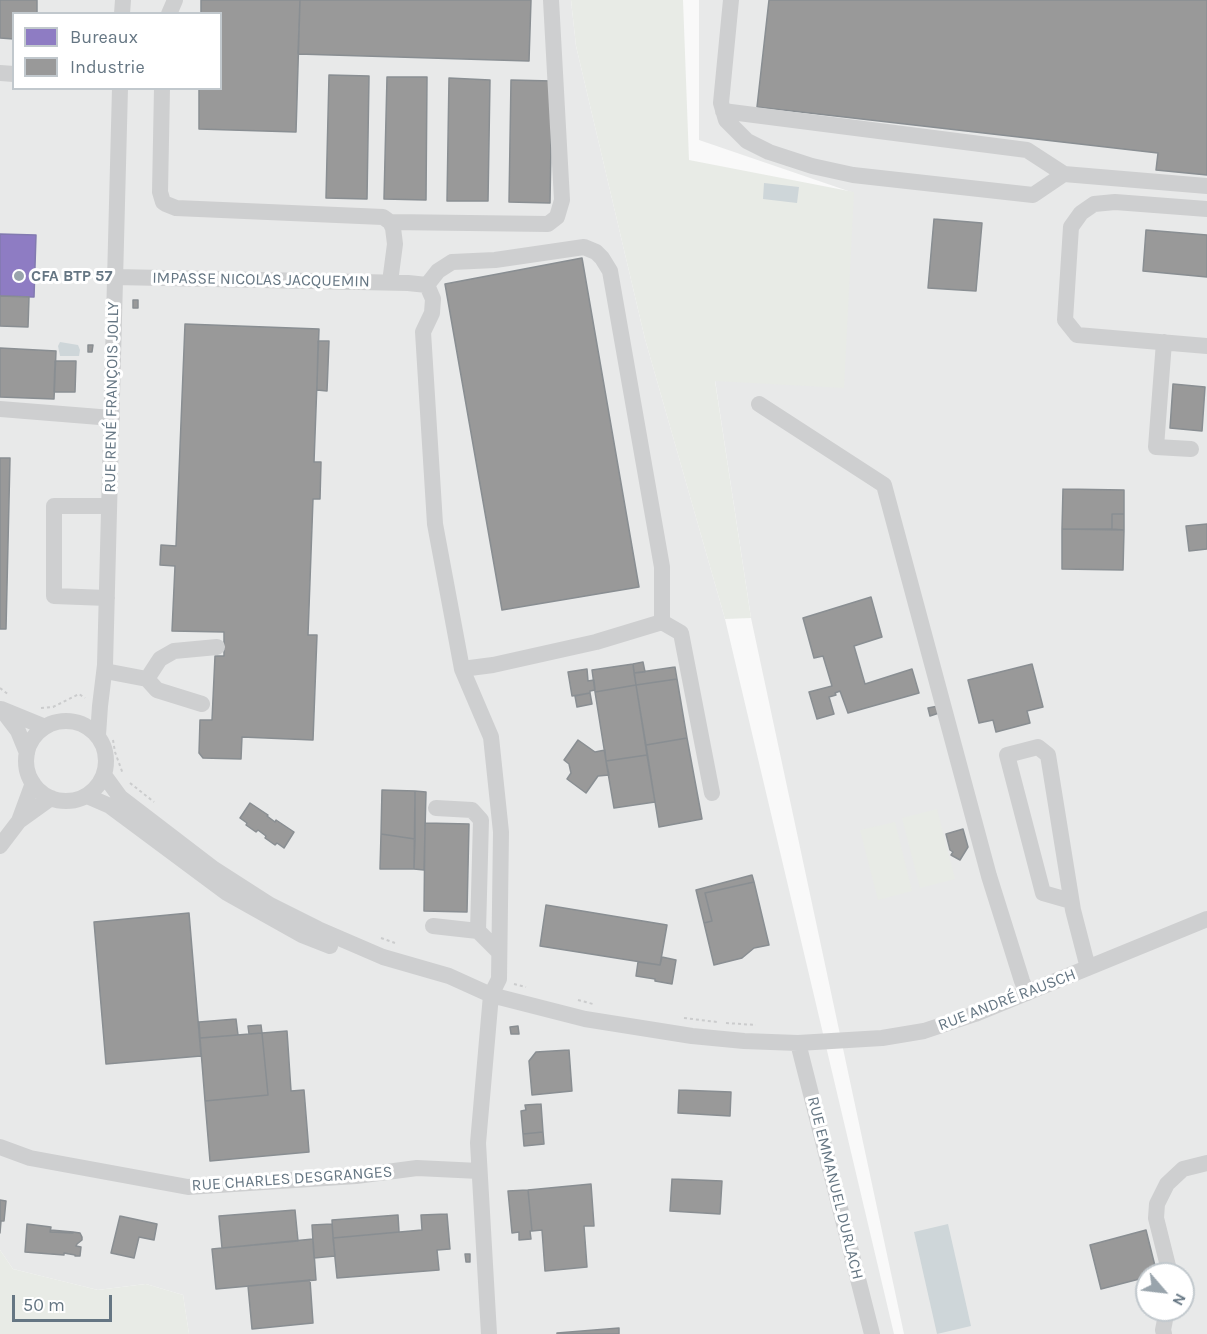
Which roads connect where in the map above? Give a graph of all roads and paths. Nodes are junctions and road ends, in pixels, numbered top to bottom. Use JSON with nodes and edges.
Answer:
{"nodes":[{"id":1,"x":551,"y":0,"type":"edge"},
{"id":2,"x":731,"y":0,"type":"edge"},
{"id":3,"x":120,"y":90,"type":"edge"},
{"id":4,"x":162,"y":90,"type":"edge"},
{"id":5,"x":723,"y":111,"type":"junction"},
{"id":6,"x":1064,"y":174,"type":"junction"},
{"id":7,"x":1207,"y":186,"type":"edge"},
{"id":8,"x":1207,"y":209,"type":"edge"},
{"id":9,"x":390,"y":222,"type":"junction"},
{"id":10,"x":115,"y":277,"type":"junction"},
{"id":11,"x":390,"y":282,"type":"junction"},
{"id":12,"x":427,"y":285,"type":"junction"},
{"id":13,"x":1164,"y":342,"type":"junction"},
{"id":14,"x":1207,"y":346,"type":"edge"},
{"id":15,"x":759,"y":404,"type":"dead end"},
{"id":16,"x":0,"y":409,"type":"edge"},
{"id":17,"x":112,"y":418,"type":"junction"},
{"id":18,"x":1191,"y":449,"type":"dead end"},
{"id":19,"x":109,"y":506,"type":"junction"},
{"id":20,"x":107,"y":598,"type":"junction"},
{"id":21,"x":662,"y":622,"type":"junction"},
{"id":22,"x":217,"y":647,"type":"dead end"},
{"id":23,"x":462,"y":669,"type":"junction"},
{"id":24,"x":105,"y":671,"type":"junction"},
{"id":25,"x":147,"y":679,"type":"junction"},
{"id":26,"x":0,"y":688,"type":"edge"},
{"id":27,"x":4,"y":704,"type":"edge"},
{"id":28,"x":202,"y":704,"type":"dead end"},
{"id":29,"x":100,"y":706,"type":"junction"},
{"id":30,"x":36,"y":708,"type":"dead end"},
{"id":31,"x":65,"y":721,"type":"junction"},
{"id":32,"x":45,"y":727,"type":"junction"},
{"id":33,"x":105,"y":736,"type":"junction"},
{"id":34,"x":27,"y":753,"type":"junction"},
{"id":35,"x":104,"y":776,"type":"junction"},
{"id":36,"x":33,"y":783,"type":"junction"},
{"id":37,"x":712,"y":792,"type":"dead end"},
{"id":38,"x":87,"y":796,"type":"junction"},
{"id":39,"x":51,"y":798,"type":"junction"},
{"id":40,"x":154,"y":802,"type":"dead end"},
{"id":41,"x":436,"y":808,"type":"dead end"},
{"id":42,"x":19,"y":821,"type":"junction"},
{"id":43,"x":0,"y":846,"type":"edge"},
{"id":44,"x":1071,"y":901,"type":"junction"},
{"id":45,"x":1207,"y":919,"type":"edge"},
{"id":46,"x":433,"y":926,"type":"dead end"},
{"id":47,"x":478,"y":931,"type":"junction"},
{"id":48,"x":378,"y":938,"type":"dead end"},
{"id":49,"x":400,"y":945,"type":"dead end"},
{"id":50,"x":499,"y":952,"type":"junction"},
{"id":51,"x":1088,"y":968,"type":"junction"},
{"id":52,"x":499,"y":979,"type":"junction"},
{"id":53,"x":532,"y":989,"type":"dead end"},
{"id":54,"x":487,"y":993,"type":"junction"},
{"id":55,"x":1027,"y":993,"type":"junction"},
{"id":56,"x":572,"y":999,"type":"dead end"},
{"id":57,"x":602,"y":1005,"type":"dead end"},
{"id":58,"x":675,"y":1017,"type":"dead end"},
{"id":59,"x":756,"y":1025,"type":"dead end"},
{"id":60,"x":798,"y":1043,"type":"junction"},
{"id":61,"x":0,"y":1147,"type":"edge"},
{"id":62,"x":1207,"y":1164,"type":"edge"},
{"id":63,"x":480,"y":1171,"type":"junction"},
{"id":64,"x":1167,"y":1262,"type":"edge"},
{"id":65,"x":489,"y":1334,"type":"edge"},
{"id":66,"x":872,"y":1334,"type":"edge"}],
"edges":[{"from":1,"to":9,"type":"street"},
{"from":2,"to":5,"type":"street"},
{"from":3,"to":10,"type":"street","name":"RUE RENÉ FRANÇOIS JOLLY"},
{"from":4,"to":9,"type":"street"},
{"from":5,"to":6,"type":"street"},
{"from":5,"to":6,"type":"street"},
{"from":6,"to":7,"type":"street"},
{"from":8,"to":13,"type":"street"},
{"from":9,"to":11,"type":"street"},
{"from":10,"to":11,"type":"street","name":"IMPASSE NICOLAS JACQUEMIN"},
{"from":10,"to":17,"type":"street","name":"RUE RENÉ FRANÇOIS JOLLY"},
{"from":11,"to":12,"type":"street","name":"IMPASSE NICOLAS JACQUEMIN"},
{"from":12,"to":21,"type":"street"},
{"from":12,"to":23,"type":"street"},
{"from":13,"to":14,"type":"street"},
{"from":13,"to":18,"type":"street"},
{"from":15,"to":55,"type":"street"},
{"from":16,"to":17,"type":"street"},
{"from":17,"to":19,"type":"street","name":"RUE RENÉ FRANÇOIS JOLLY"},
{"from":19,"to":20,"type":"street","name":"RUE RENÉ FRANÇOIS JOLLY"},
{"from":19,"to":20,"type":"street"},
{"from":20,"to":24,"type":"street","name":"RUE RENÉ FRANÇOIS JOLLY"},
{"from":21,"to":23,"type":"street"},
{"from":21,"to":37,"type":"street"},
{"from":22,"to":25,"type":"street"},
{"from":23,"to":50,"type":"street"},
{"from":24,"to":25,"type":"street"},
{"from":24,"to":29,"type":"street","name":"RUE RENÉ FRANÇOIS JOLLY"},
{"from":25,"to":28,"type":"street"},
{"from":26,"to":27,"type":"path"},
{"from":27,"to":32,"type":"street"},
{"from":27,"to":34,"type":"street"},
{"from":29,"to":30,"type":"path"},
{"from":29,"to":31,"type":"street"},
{"from":29,"to":33,"type":"street","name":"RUE RENÉ FRANÇOIS JOLLY"},
{"from":31,"to":32,"type":"street"},
{"from":31,"to":33,"type":"street"},
{"from":32,"to":34,"type":"street"},
{"from":33,"to":35,"type":"street"},
{"from":33,"to":40,"type":"path"},
{"from":34,"to":36,"type":"street"},
{"from":35,"to":38,"type":"street"},
{"from":35,"to":54,"type":"street"},
{"from":36,"to":39,"type":"street"},
{"from":36,"to":42,"type":"street"},
{"from":38,"to":39,"type":"street"},
{"from":38,"to":54,"type":"street"},
{"from":39,"to":42,"type":"street"},
{"from":41,"to":47,"type":"street"},
{"from":42,"to":43,"type":"street"},
{"from":44,"to":44,"type":"street"},
{"from":44,"to":51,"type":"street"},
{"from":45,"to":51,"type":"street","name":"RUE ANDRÉ RAUSCH"},
{"from":46,"to":47,"type":"street"},
{"from":47,"to":50,"type":"street"},
{"from":48,"to":49,"type":"path"},
{"from":50,"to":52,"type":"street"},
{"from":51,"to":55,"type":"street","name":"RUE ANDRÉ RAUSCH"},
{"from":52,"to":53,"type":"path"},
{"from":52,"to":54,"type":"street"},
{"from":54,"to":60,"type":"street","name":"RUE ANDRÉ RAUSCH"},
{"from":54,"to":63,"type":"street"},
{"from":55,"to":60,"type":"street","name":"RUE ANDRÉ RAUSCH"},
{"from":56,"to":57,"type":"path"},
{"from":58,"to":59,"type":"path"},
{"from":60,"to":66,"type":"street","name":"RUE EMMANUEL DURLACH"},
{"from":61,"to":63,"type":"street","name":"RUE CHARLES DESGRANGES"},
{"from":62,"to":64,"type":"street"},
{"from":63,"to":65,"type":"street"}]}
